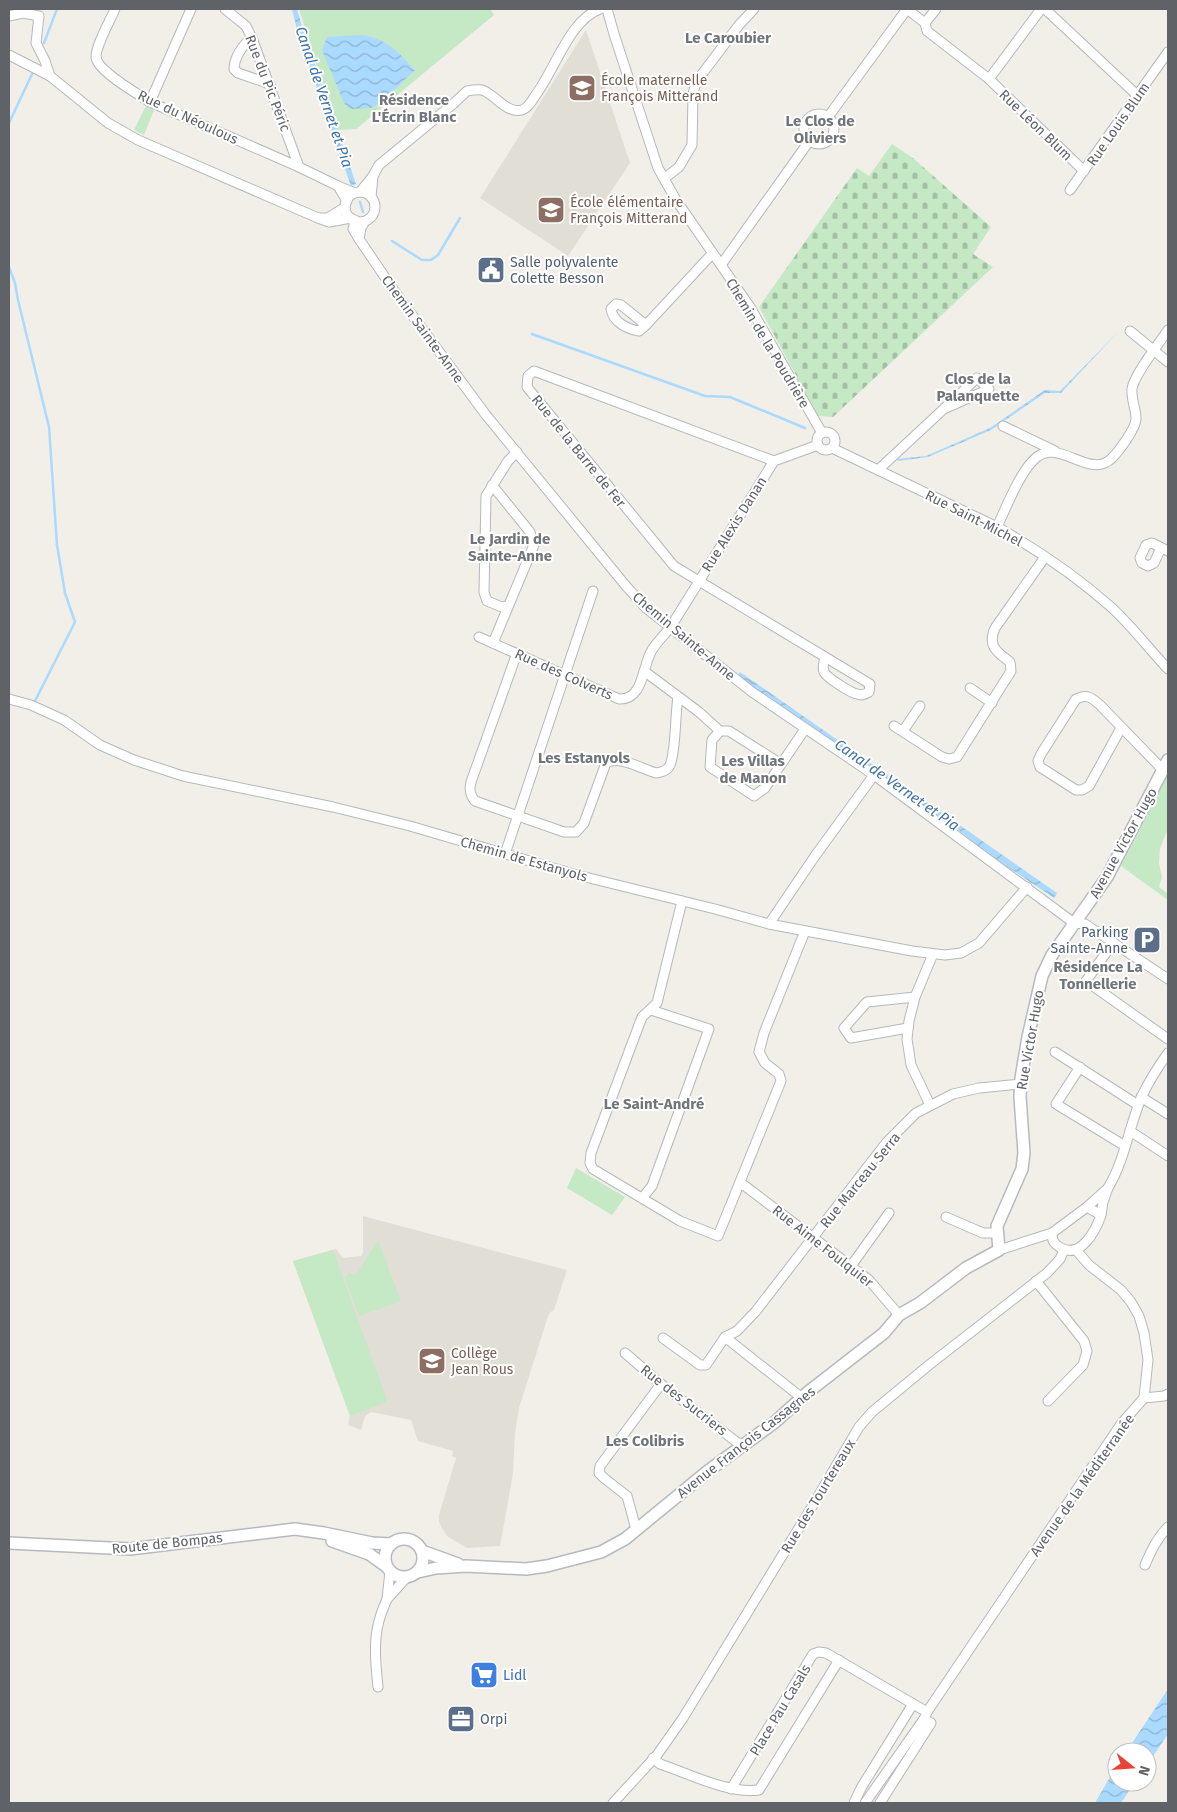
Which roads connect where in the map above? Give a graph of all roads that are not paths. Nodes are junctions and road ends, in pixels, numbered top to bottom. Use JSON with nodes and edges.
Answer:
{"nodes":[{"id":1,"x":114,"y":9,"type":"edge"},
{"id":2,"x":192,"y":9,"type":"edge"},
{"id":3,"x":225,"y":9,"type":"edge"},
{"id":4,"x":600,"y":9,"type":"edge"},
{"id":5,"x":607,"y":9,"type":"edge"},
{"id":6,"x":754,"y":9,"type":"edge"},
{"id":7,"x":907,"y":9,"type":"edge"},
{"id":8,"x":936,"y":9,"type":"edge"},
{"id":9,"x":1041,"y":9,"type":"edge"},
{"id":10,"x":1045,"y":9,"type":"edge"},
{"id":11,"x":41,"y":13,"type":"edge"},
{"id":12,"x":9,"y":16,"type":"edge"},
{"id":13,"x":925,"y":23,"type":"junction"},
{"id":14,"x":252,"y":38,"type":"junction"},
{"id":15,"x":1168,"y":52,"type":"edge"},
{"id":16,"x":9,"y":56,"type":"edge"},
{"id":17,"x":50,"y":76,"type":"junction"},
{"id":18,"x":989,"y":79,"type":"junction"},
{"id":19,"x":270,"y":84,"type":"junction"},
{"id":20,"x":1138,"y":96,"type":"junction"},
{"id":21,"x":150,"y":102,"type":"junction"},
{"id":22,"x":828,"y":117,"type":"junction"},
{"id":23,"x":810,"y":140,"type":"junction"},
{"id":24,"x":294,"y":151,"type":"junction"},
{"id":25,"x":279,"y":158,"type":"junction"},
{"id":26,"x":300,"y":167,"type":"junction"},
{"id":27,"x":1084,"y":171,"type":"junction"},
{"id":28,"x":373,"y":176,"type":"junction"},
{"id":29,"x":665,"y":178,"type":"junction"},
{"id":30,"x":338,"y":186,"type":"junction"},
{"id":31,"x":1070,"y":190,"type":"dead end"},
{"id":32,"x":357,"y":192,"type":"junction"},
{"id":33,"x":371,"y":197,"type":"junction"},
{"id":34,"x":346,"y":204,"type":"junction"},
{"id":35,"x":318,"y":218,"type":"junction"},
{"id":36,"x":353,"y":219,"type":"junction"},
{"id":37,"x":365,"y":221,"type":"junction"},
{"id":38,"x":359,"y":239,"type":"junction"},
{"id":39,"x":712,"y":254,"type":"junction"},
{"id":40,"x":721,"y":265,"type":"junction"},
{"id":41,"x":646,"y":325,"type":"dead end"},
{"id":42,"x":1130,"y":330,"type":"dead end"},
{"id":43,"x":1168,"y":330,"type":"edge"},
{"id":44,"x":1154,"y":351,"type":"junction"},
{"id":45,"x":1168,"y":362,"type":"edge"},
{"id":46,"x":944,"y":409,"type":"dead end"},
{"id":47,"x":1003,"y":426,"type":"dead end"},
{"id":48,"x":822,"y":433,"type":"junction"},
{"id":49,"x":818,"y":445,"type":"junction"},
{"id":50,"x":832,"y":448,"type":"junction"},
{"id":51,"x":517,"y":452,"type":"junction"},
{"id":52,"x":1059,"y":453,"type":"junction"},
{"id":53,"x":774,"y":461,"type":"junction"},
{"id":54,"x":878,"y":470,"type":"junction"},
{"id":55,"x":492,"y":485,"type":"junction"},
{"id":56,"x":997,"y":527,"type":"junction"},
{"id":57,"x":1045,"y":557,"type":"junction"},
{"id":58,"x":698,"y":581,"type":"junction"},
{"id":59,"x":592,"y":591,"type":"dead end"},
{"id":60,"x":508,"y":606,"type":"junction"},
{"id":61,"x":670,"y":628,"type":"junction"},
{"id":62,"x":479,"y":636,"type":"dead end"},
{"id":63,"x":493,"y":643,"type":"junction"},
{"id":64,"x":517,"y":653,"type":"junction"},
{"id":65,"x":825,"y":657,"type":"junction"},
{"id":66,"x":1168,"y":669,"type":"edge"},
{"id":67,"x":644,"y":671,"type":"junction"},
{"id":68,"x":566,"y":676,"type":"junction"},
{"id":69,"x":970,"y":688,"type":"dead end"},
{"id":70,"x":678,"y":697,"type":"junction"},
{"id":71,"x":9,"y":699,"type":"edge"},
{"id":72,"x":992,"y":703,"type":"junction"},
{"id":73,"x":920,"y":706,"type":"dead end"},
{"id":74,"x":894,"y":726,"type":"dead end"},
{"id":75,"x":1122,"y":728,"type":"junction"},
{"id":76,"x":805,"y":729,"type":"junction"},
{"id":77,"x":720,"y":731,"type":"junction"},
{"id":78,"x":903,"y":731,"type":"junction"},
{"id":79,"x":781,"y":764,"type":"junction"},
{"id":80,"x":1166,"y":765,"type":"edge"},
{"id":81,"x":874,"y":775,"type":"junction"},
{"id":82,"x":518,"y":816,"type":"junction"},
{"id":83,"x":505,"y":854,"type":"junction"},
{"id":84,"x":1027,"y":888,"type":"junction"},
{"id":85,"x":682,"y":902,"type":"junction"},
{"id":86,"x":1074,"y":923,"type":"junction"},
{"id":87,"x":769,"y":924,"type":"junction"},
{"id":88,"x":805,"y":931,"type":"junction"},
{"id":89,"x":1113,"y":943,"type":"junction"},
{"id":90,"x":932,"y":954,"type":"junction"},
{"id":91,"x":1168,"y":979,"type":"edge"},
{"id":92,"x":915,"y":996,"type":"junction"},
{"id":93,"x":651,"y":1010,"type":"junction"},
{"id":94,"x":908,"y":1028,"type":"junction"},
{"id":95,"x":1168,"y":1039,"type":"edge"},
{"id":96,"x":1055,"y":1052,"type":"dead end"},
{"id":97,"x":1168,"y":1053,"type":"edge"},
{"id":98,"x":1080,"y":1067,"type":"junction"},
{"id":99,"x":1020,"y":1084,"type":"junction"},
{"id":100,"x":1140,"y":1101,"type":"junction"},
{"id":101,"x":930,"y":1105,"type":"junction"},
{"id":102,"x":1168,"y":1114,"type":"edge"},
{"id":103,"x":1130,"y":1131,"type":"junction"},
{"id":104,"x":1126,"y":1146,"type":"junction"},
{"id":105,"x":1168,"y":1156,"type":"edge"},
{"id":106,"x":741,"y":1183,"type":"junction"},
{"id":107,"x":1108,"y":1188,"type":"junction"},
{"id":108,"x":643,"y":1198,"type":"junction"},
{"id":109,"x":1087,"y":1207,"type":"junction"},
{"id":110,"x":889,"y":1213,"type":"dead end"},
{"id":111,"x":1101,"y":1215,"type":"junction"},
{"id":112,"x":946,"y":1217,"type":"dead end"},
{"id":113,"x":997,"y":1233,"type":"junction"},
{"id":114,"x":1052,"y":1233,"type":"junction"},
{"id":115,"x":813,"y":1238,"type":"junction"},
{"id":116,"x":999,"y":1250,"type":"junction"},
{"id":117,"x":1064,"y":1250,"type":"junction"},
{"id":118,"x":1076,"y":1250,"type":"junction"},
{"id":119,"x":851,"y":1266,"type":"junction"},
{"id":120,"x":1036,"y":1282,"type":"junction"},
{"id":121,"x":899,"y":1315,"type":"junction"},
{"id":122,"x":725,"y":1337,"type":"junction"},
{"id":123,"x":663,"y":1338,"type":"dead end"},
{"id":124,"x":624,"y":1353,"type":"dead end"},
{"id":125,"x":661,"y":1384,"type":"junction"},
{"id":126,"x":1168,"y":1394,"type":"edge"},
{"id":127,"x":802,"y":1398,"type":"junction"},
{"id":128,"x":1144,"y":1398,"type":"junction"},
{"id":129,"x":1048,"y":1401,"type":"dead end"},
{"id":130,"x":745,"y":1444,"type":"junction"},
{"id":131,"x":1168,"y":1527,"type":"edge"},
{"id":132,"x":636,"y":1529,"type":"junction"},
{"id":133,"x":266,"y":1532,"type":"junction"},
{"id":134,"x":9,"y":1543,"type":"edge"},
{"id":135,"x":391,"y":1544,"type":"junction"},
{"id":136,"x":422,"y":1551,"type":"junction"},
{"id":137,"x":1144,"y":1565,"type":"dead end"},
{"id":138,"x":466,"y":1566,"type":"junction"},
{"id":139,"x":388,"y":1569,"type":"junction"},
{"id":140,"x":418,"y":1572,"type":"junction"},
{"id":141,"x":407,"y":1577,"type":"junction"},
{"id":142,"x":387,"y":1599,"type":"junction"},
{"id":143,"x":839,"y":1660,"type":"junction"},
{"id":144,"x":378,"y":1688,"type":"dead end"},
{"id":145,"x":913,"y":1704,"type":"junction"},
{"id":146,"x":925,"y":1715,"type":"junction"},
{"id":147,"x":653,"y":1758,"type":"junction"},
{"id":148,"x":731,"y":1789,"type":"junction"},
{"id":149,"x":613,"y":1803,"type":"edge"},
{"id":150,"x":854,"y":1803,"type":"edge"},
{"id":151,"x":865,"y":1803,"type":"edge"},
{"id":152,"x":880,"y":1803,"type":"edge"}],
"edges":[{"from":1,"to":21,"type":"street","name":"Rue du Néoulous"},
{"from":2,"to":21,"type":"street"},
{"from":3,"to":14,"type":"street","name":"Rue du Pic Péric"},
{"from":4,"to":28,"type":"street"},
{"from":5,"to":29,"type":"street","name":"Chemin de la Poudrière"},
{"from":6,"to":29,"type":"street"},
{"from":7,"to":13,"type":"street","name":"Rue Léon Blum"},
{"from":7,"to":22,"type":"street"},
{"from":8,"to":13,"type":"street"},
{"from":9,"to":18,"type":"street"},
{"from":10,"to":20,"type":"street"},
{"from":11,"to":12,"type":"street"},
{"from":11,"to":17,"type":"street"},
{"from":13,"to":18,"type":"street","name":"Rue Léon Blum"},
{"from":14,"to":19,"type":"street","name":"Rue du Pic Péric"},
{"from":14,"to":19,"type":"street"},
{"from":15,"to":20,"type":"street","name":"Rue Louis Blum"},
{"from":16,"to":17,"type":"street"},
{"from":17,"to":35,"type":"street"},
{"from":18,"to":27,"type":"street","name":"Rue Léon Blum"},
{"from":19,"to":24,"type":"street","name":"Rue du Pic Péric"},
{"from":20,"to":27,"type":"street","name":"Rue Louis Blum"},
{"from":21,"to":25,"type":"street","name":"Rue du Néoulous"},
{"from":22,"to":23,"type":"street"},
{"from":22,"to":23,"type":"street"},
{"from":23,"to":40,"type":"street"},
{"from":24,"to":25,"type":"street"},
{"from":24,"to":26,"type":"street","name":"Rue du Pic Péric"},
{"from":25,"to":26,"type":"street","name":"Rue du Néoulous"},
{"from":26,"to":30,"type":"street","name":"Rue du Néoulous"},
{"from":27,"to":31,"type":"street","name":"Rue Louis Blum"},
{"from":28,"to":32,"type":"street"},
{"from":28,"to":33,"type":"street"},
{"from":29,"to":39,"type":"street","name":"Chemin de la Poudrière"},
{"from":30,"to":32,"type":"street","name":"Rue du Néoulous"},
{"from":30,"to":34,"type":"street"},
{"from":32,"to":33,"type":"street"},
{"from":32,"to":34,"type":"street"},
{"from":33,"to":37,"type":"street"},
{"from":34,"to":35,"type":"street"},
{"from":34,"to":36,"type":"street"},
{"from":35,"to":36,"type":"street"},
{"from":36,"to":37,"type":"street"},
{"from":36,"to":38,"type":"street","name":"Chemin Sainte-Anne"},
{"from":37,"to":38,"type":"street"},
{"from":38,"to":51,"type":"street","name":"Chemin Sainte-Anne"},
{"from":39,"to":40,"type":"street","name":"Chemin de la Poudrière"},
{"from":39,"to":41,"type":"street"},
{"from":40,"to":48,"type":"street","name":"Chemin de la Poudrière"},
{"from":42,"to":44,"type":"street"},
{"from":43,"to":44,"type":"street"},
{"from":44,"to":45,"type":"street"},
{"from":44,"to":52,"type":"street"},
{"from":46,"to":54,"type":"street"},
{"from":47,"to":52,"type":"street"},
{"from":48,"to":49,"type":"street"},
{"from":48,"to":50,"type":"street"},
{"from":49,"to":50,"type":"street"},
{"from":49,"to":53,"type":"street","name":"Rue Alexis Danan"},
{"from":50,"to":54,"type":"street","name":"Rue Saint-Michel"},
{"from":51,"to":55,"type":"street"},
{"from":51,"to":61,"type":"street","name":"Chemin Sainte-Anne"},
{"from":52,"to":56,"type":"street"},
{"from":53,"to":58,"type":"street","name":"Rue Alexis Danan"},
{"from":53,"to":58,"type":"street","name":"Rue de la Barre de Fer"},
{"from":54,"to":56,"type":"street","name":"Rue Saint-Michel"},
{"from":55,"to":60,"type":"street"},
{"from":55,"to":60,"type":"street"},
{"from":56,"to":57,"type":"street","name":"Rue Saint-Michel"},
{"from":57,"to":66,"type":"street","name":"Rue Saint-Michel"},
{"from":57,"to":72,"type":"street"},
{"from":58,"to":61,"type":"street","name":"Rue Alexis Danan"},
{"from":58,"to":65,"type":"street"},
{"from":59,"to":68,"type":"street"},
{"from":60,"to":63,"type":"street"},
{"from":61,"to":67,"type":"street","name":"Rue des Colverts"},
{"from":61,"to":76,"type":"street","name":"Chemin Sainte-Anne"},
{"from":62,"to":63,"type":"street","name":"Rue des Colverts"},
{"from":63,"to":64,"type":"street","name":"Rue des Colverts"},
{"from":64,"to":68,"type":"street","name":"Rue des Colverts"},
{"from":64,"to":82,"type":"street"},
{"from":65,"to":65,"type":"street"},
{"from":67,"to":68,"type":"street","name":"Rue des Colverts"},
{"from":67,"to":70,"type":"street"},
{"from":68,"to":82,"type":"street"},
{"from":69,"to":72,"type":"street"},
{"from":70,"to":77,"type":"street"},
{"from":70,"to":82,"type":"street"},
{"from":71,"to":83,"type":"street","name":"Chemin de Estanyols"},
{"from":72,"to":78,"type":"street"},
{"from":73,"to":78,"type":"street"},
{"from":74,"to":78,"type":"street"},
{"from":75,"to":75,"type":"street"},
{"from":75,"to":80,"type":"street"},
{"from":76,"to":79,"type":"street"},
{"from":76,"to":81,"type":"street","name":"Chemin Sainte-Anne"},
{"from":77,"to":79,"type":"street"},
{"from":77,"to":79,"type":"street"},
{"from":80,"to":86,"type":"main road","name":"Avenue Victor Hugo"},
{"from":81,"to":84,"type":"street","name":"Chemin Sainte-Anne"},
{"from":81,"to":87,"type":"street"},
{"from":82,"to":83,"type":"street"},
{"from":83,"to":85,"type":"street","name":"Chemin de Estanyols"},
{"from":84,"to":86,"type":"street","name":"Chemin Sainte-Anne"},
{"from":84,"to":90,"type":"street","name":"Chemin de Estanyols"},
{"from":85,"to":87,"type":"street","name":"Chemin de Estanyols"},
{"from":85,"to":93,"type":"street"},
{"from":86,"to":89,"type":"street","name":"Chemin Sainte-Anne"},
{"from":86,"to":99,"type":"main road","name":"Rue Victor Hugo"},
{"from":87,"to":88,"type":"street","name":"Chemin de Estanyols"},
{"from":88,"to":90,"type":"street","name":"Chemin de Estanyols"},
{"from":88,"to":106,"type":"street"},
{"from":89,"to":91,"type":"street","name":"Chemin Sainte-Anne"},
{"from":89,"to":95,"type":"street"},
{"from":90,"to":92,"type":"street"},
{"from":92,"to":94,"type":"street"},
{"from":92,"to":94,"type":"street"},
{"from":93,"to":108,"type":"street"},
{"from":93,"to":108,"type":"street"},
{"from":94,"to":101,"type":"street"},
{"from":96,"to":98,"type":"street"},
{"from":97,"to":100,"type":"street"},
{"from":98,"to":100,"type":"street"},
{"from":98,"to":104,"type":"street"},
{"from":99,"to":101,"type":"street","name":"Rue Marceau Serra"},
{"from":99,"to":113,"type":"main road","name":"Rue Victor Hugo"},
{"from":100,"to":102,"type":"street"},
{"from":100,"to":103,"type":"street"},
{"from":101,"to":115,"type":"street","name":"Rue Marceau Serra"},
{"from":103,"to":104,"type":"street"},
{"from":103,"to":105,"type":"street"},
{"from":104,"to":107,"type":"street"},
{"from":106,"to":108,"type":"street"},
{"from":106,"to":115,"type":"street","name":"Rue Aime Foulquier"},
{"from":107,"to":109,"type":"street"},
{"from":107,"to":111,"type":"street"},
{"from":109,"to":111,"type":"street"},
{"from":109,"to":114,"type":"street"},
{"from":110,"to":119,"type":"street"},
{"from":111,"to":118,"type":"street"},
{"from":112,"to":113,"type":"street"},
{"from":113,"to":116,"type":"main road","name":"Rue Victor Hugo"},
{"from":114,"to":116,"type":"street"},
{"from":114,"to":117,"type":"street"},
{"from":115,"to":119,"type":"street","name":"Rue Aime Foulquier"},
{"from":115,"to":122,"type":"street","name":"Rue Marceau Serra"},
{"from":116,"to":121,"type":"main road","name":"Avenue François Cassagnes"},
{"from":117,"to":118,"type":"street"},
{"from":117,"to":120,"type":"street","name":"Rue des Tourtereaux"},
{"from":118,"to":128,"type":"street"},
{"from":119,"to":121,"type":"street","name":"Rue Aime Foulquier"},
{"from":120,"to":129,"type":"street"},
{"from":120,"to":147,"type":"street","name":"Rue des Tourtereaux"},
{"from":121,"to":127,"type":"main road","name":"Avenue François Cassagnes"},
{"from":122,"to":123,"type":"street"},
{"from":122,"to":127,"type":"street"},
{"from":124,"to":125,"type":"street","name":"Rue des Sucriers"},
{"from":125,"to":130,"type":"street","name":"Rue des Sucriers"},
{"from":125,"to":132,"type":"street"},
{"from":126,"to":128,"type":"street"},
{"from":127,"to":130,"type":"main road","name":"Avenue François Cassagnes"},
{"from":128,"to":146,"type":"street","name":"Avenue de la Méditerranée"},
{"from":130,"to":132,"type":"main road","name":"Avenue François Cassagnes"},
{"from":131,"to":137,"type":"street"},
{"from":132,"to":138,"type":"main road","name":"Avenue François Cassagnes"},
{"from":133,"to":134,"type":"main road","name":"Route de Bompas"},
{"from":133,"to":135,"type":"main road","name":"Route de Bompas"},
{"from":133,"to":139,"type":"main road","name":"Route de Bompas"},
{"from":135,"to":136,"type":"main road"},
{"from":135,"to":139,"type":"main road"},
{"from":136,"to":138,"type":"main road","name":"Avenue François Cassagnes"},
{"from":136,"to":140,"type":"main road"},
{"from":138,"to":140,"type":"main road","name":"Avenue François Cassagnes"},
{"from":139,"to":141,"type":"main road"},
{"from":139,"to":142,"type":"street"},
{"from":140,"to":141,"type":"main road"},
{"from":141,"to":142,"type":"street"},
{"from":142,"to":144,"type":"street"},
{"from":143,"to":145,"type":"street","name":"Place Pau Casals"},
{"from":143,"to":148,"type":"street","name":"Place Pau Casals"},
{"from":143,"to":148,"type":"street","name":"Place Pau Casals"},
{"from":145,"to":146,"type":"street","name":"Place Pau Casals"},
{"from":145,"to":150,"type":"street"},
{"from":146,"to":151,"type":"street","name":"Avenue de la Méditerranée"},
{"from":146,"to":152,"type":"street","name":"Avenue de la Méditerranée"},
{"from":147,"to":148,"type":"street","name":"Place Pau Casals"},
{"from":147,"to":149,"type":"street","name":"Rue des Tourtereaux"}]}
